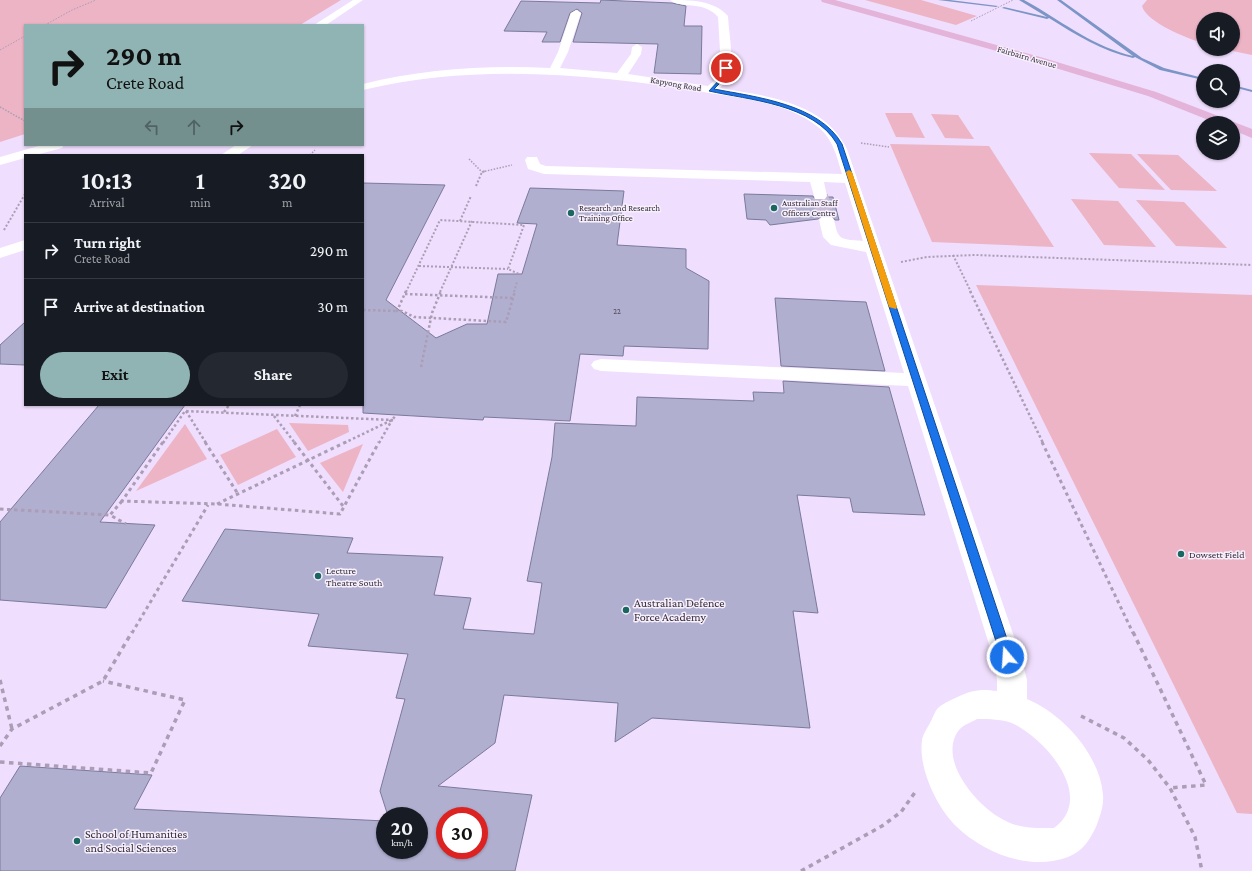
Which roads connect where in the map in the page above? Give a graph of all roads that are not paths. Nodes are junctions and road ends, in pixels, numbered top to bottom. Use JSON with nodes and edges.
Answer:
{"nodes":[{"id":1,"x":359,"y":0,"type":"edge"},
{"id":2,"x":674,"y":0,"type":"edge"},
{"id":3,"x":825,"y":0,"type":"edge"},
{"id":4,"x":576,"y":13,"type":"dead end"},
{"id":5,"x":322,"y":24,"type":"edge"},
{"id":6,"x":637,"y":48,"type":"dead end"},
{"id":7,"x":554,"y":70,"type":"junction"},
{"id":8,"x":621,"y":76,"type":"junction"},
{"id":9,"x":364,"y":87,"type":"edge"},
{"id":10,"x":710,"y":90,"type":"junction"},
{"id":11,"x":1209,"y":116,"type":"edge"},
{"id":12,"x":1240,"y":128,"type":"edge"},
{"id":13,"x":1252,"y":134,"type":"edge"},
{"id":14,"x":24,"y":141,"type":"edge"},
{"id":15,"x":42,"y":146,"type":"edge"},
{"id":16,"x":53,"y":146,"type":"edge"},
{"id":17,"x":244,"y":146,"type":"edge"},
{"id":18,"x":0,"y":148,"type":"edge"},
{"id":19,"x":24,"y":154,"type":"edge"},
{"id":20,"x":25,"y":154,"type":"edge"},
{"id":21,"x":230,"y":154,"type":"edge"},
{"id":22,"x":0,"y":158,"type":"edge"},
{"id":23,"x":532,"y":160,"type":"dead end"},
{"id":24,"x":0,"y":161,"type":"edge"},
{"id":25,"x":816,"y":178,"type":"junction"},
{"id":26,"x":851,"y":179,"type":"junction"},
{"id":27,"x":820,"y":196,"type":"tunnel mouth"},
{"id":28,"x":827,"y":220,"type":"tunnel mouth"},
{"id":29,"x":24,"y":245,"type":"edge"},
{"id":30,"x":874,"y":248,"type":"junction"},
{"id":31,"x":0,"y":253,"type":"edge"},
{"id":32,"x":601,"y":365,"type":"dead end"},
{"id":33,"x":917,"y":380,"type":"junction"},
{"id":34,"x":1012,"y":708,"type":"junction"}],
"edges":[{"from":1,"to":5,"type":"street"},
{"from":2,"to":10,"type":"street"},
{"from":3,"to":11,"type":"main road","name":"Fairbairn Avenue"},
{"from":4,"to":7,"type":"street"},
{"from":6,"to":8,"type":"street"},
{"from":7,"to":8,"type":"street","name":"Kapyong Road"},
{"from":7,"to":9,"type":"street","name":"Kapyong Road"},
{"from":8,"to":10,"type":"street","name":"Kapyong Road"},
{"from":10,"to":26,"type":"street","name":"Kapyong Road"},
{"from":12,"to":13,"type":"main road"},
{"from":14,"to":18,"type":"street"},
{"from":15,"to":22,"type":"street"},
{"from":16,"to":20,"type":"street"},
{"from":17,"to":21,"type":"street"},
{"from":19,"to":24,"type":"street"},
{"from":23,"to":25,"type":"street"},
{"from":25,"to":26,"type":"street"},
{"from":25,"to":27,"type":"street"},
{"from":26,"to":30,"type":"street","name":"Kapyong Road"},
{"from":28,"to":30,"type":"street"},
{"from":29,"to":31,"type":"street"},
{"from":30,"to":33,"type":"street","name":"Kapyong Road"},
{"from":32,"to":33,"type":"street"},
{"from":33,"to":34,"type":"street","name":"Kapyong Road"},
{"from":34,"to":34,"type":"street"}]}
